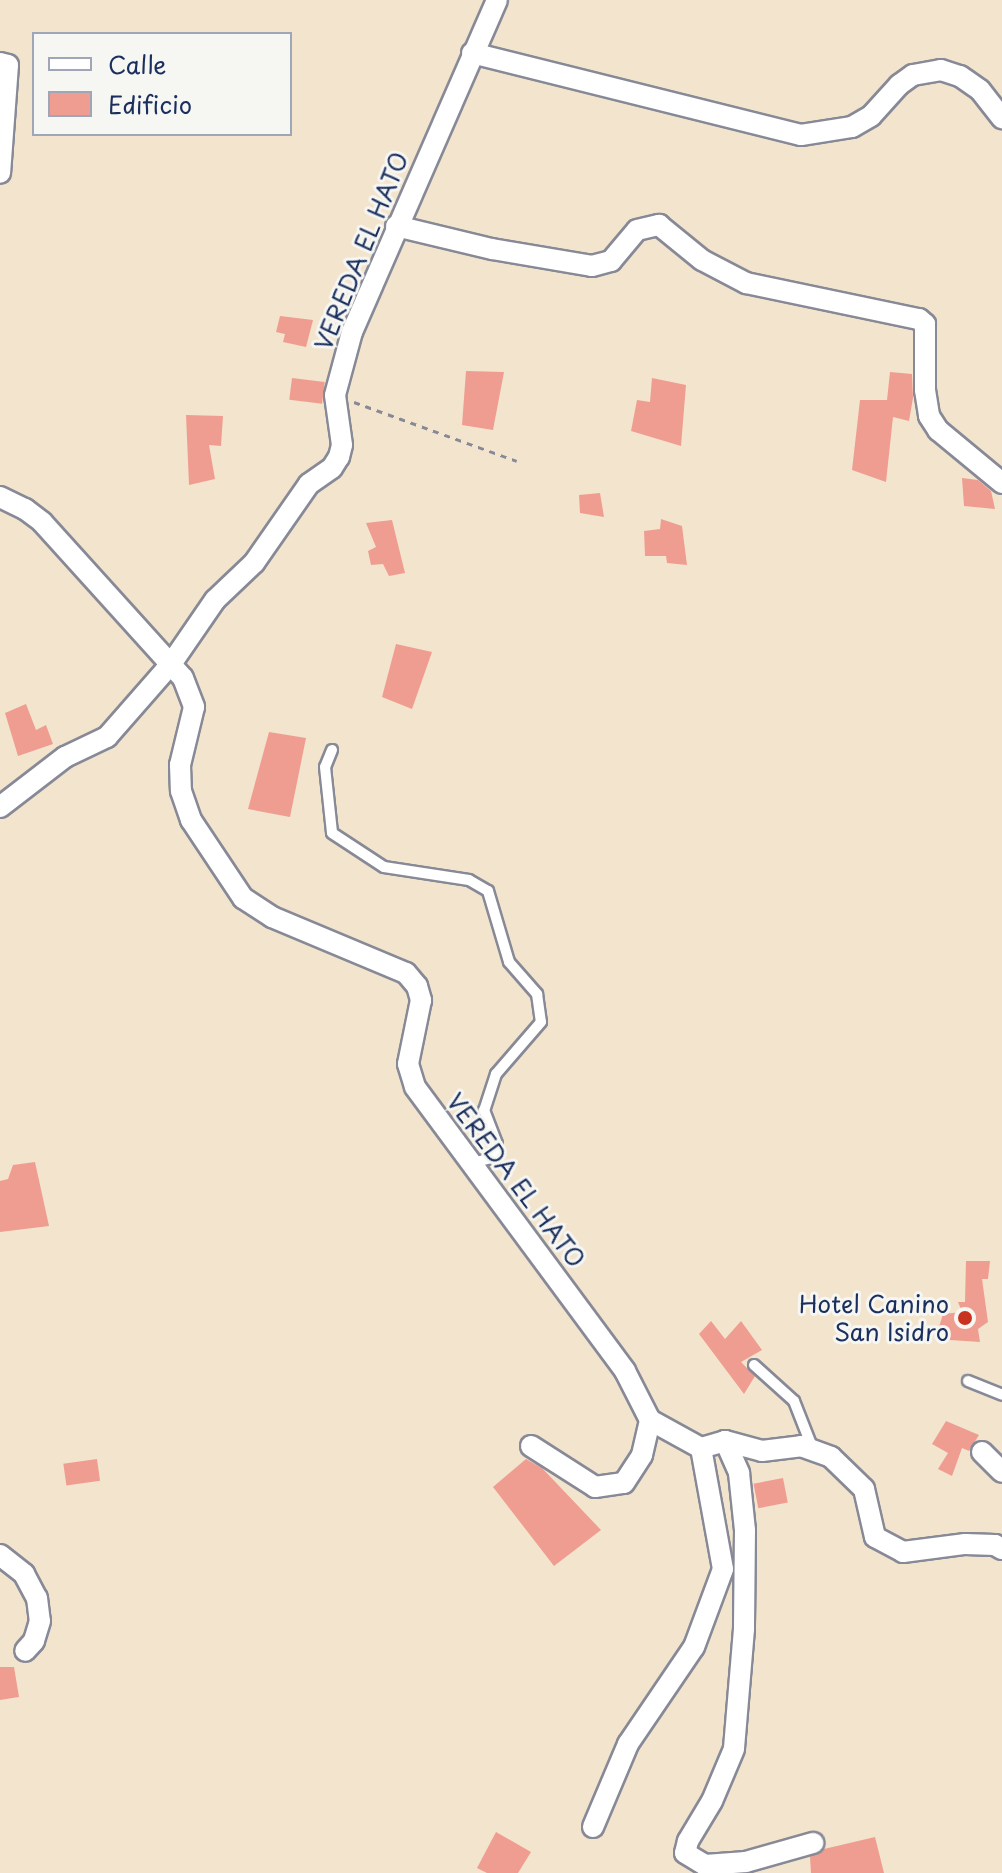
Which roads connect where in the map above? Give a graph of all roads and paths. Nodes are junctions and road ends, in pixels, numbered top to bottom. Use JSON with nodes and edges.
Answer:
{"nodes":[{"id":1,"x":497,"y":0,"type":"edge"},
{"id":2,"x":472,"y":53,"type":"junction"},
{"id":3,"x":0,"y":63,"type":"edge"},
{"id":4,"x":1002,"y":118,"type":"edge"},
{"id":5,"x":0,"y":173,"type":"edge"},
{"id":6,"x":396,"y":226,"type":"junction"},
{"id":7,"x":335,"y":395,"type":"junction"},
{"id":8,"x":517,"y":461,"type":"dead end"},
{"id":9,"x":1002,"y":483,"type":"edge"},
{"id":10,"x":0,"y":497,"type":"edge"},
{"id":11,"x":171,"y":664,"type":"junction"},
{"id":12,"x":332,"y":750,"type":"dead end"},
{"id":13,"x":0,"y":807,"type":"edge"},
{"id":14,"x":472,"y":1163,"type":"junction"},
{"id":15,"x":754,"y":1365,"type":"dead end"},
{"id":16,"x":968,"y":1381,"type":"dead end"},
{"id":17,"x":1002,"y":1395,"type":"edge"},
{"id":18,"x":650,"y":1420,"type":"junction"},
{"id":19,"x":725,"y":1441,"type":"junction"},
{"id":20,"x":531,"y":1446,"type":"dead end"},
{"id":21,"x":812,"y":1447,"type":"junction"},
{"id":22,"x":701,"y":1448,"type":"junction"},
{"id":23,"x":982,"y":1452,"type":"dead end"},
{"id":24,"x":1002,"y":1472,"type":"edge"},
{"id":25,"x":1002,"y":1549,"type":"edge"},
{"id":26,"x":0,"y":1555,"type":"edge"},
{"id":27,"x":25,"y":1651,"type":"dead end"},
{"id":28,"x":593,"y":1827,"type":"dead end"},
{"id":29,"x":813,"y":1843,"type":"dead end"}],
"edges":[{"from":1,"to":2,"type":"street","name":"VEREDA EL HATO"},
{"from":2,"to":4,"type":"street"},
{"from":2,"to":6,"type":"street","name":"VEREDA EL HATO"},
{"from":3,"to":5,"type":"street"},
{"from":6,"to":7,"type":"street","name":"VEREDA EL HATO"},
{"from":6,"to":9,"type":"street"},
{"from":7,"to":8,"type":"path"},
{"from":7,"to":11,"type":"street","name":"VEREDA EL HATO"},
{"from":10,"to":11,"type":"street","name":"VEREDA EL HATO"},
{"from":11,"to":13,"type":"street","name":"VEREDA EL HATO"},
{"from":11,"to":14,"type":"street","name":"VEREDA EL HATO"},
{"from":12,"to":14,"type":"lane"},
{"from":14,"to":18,"type":"street","name":"VEREDA EL HATO"},
{"from":15,"to":21,"type":"lane"},
{"from":16,"to":17,"type":"lane"},
{"from":18,"to":20,"type":"street"},
{"from":18,"to":22,"type":"street"},
{"from":19,"to":21,"type":"street"},
{"from":19,"to":22,"type":"street"},
{"from":19,"to":29,"type":"street"},
{"from":21,"to":25,"type":"street"},
{"from":22,"to":28,"type":"street"},
{"from":23,"to":24,"type":"street"},
{"from":26,"to":27,"type":"street"}]}
